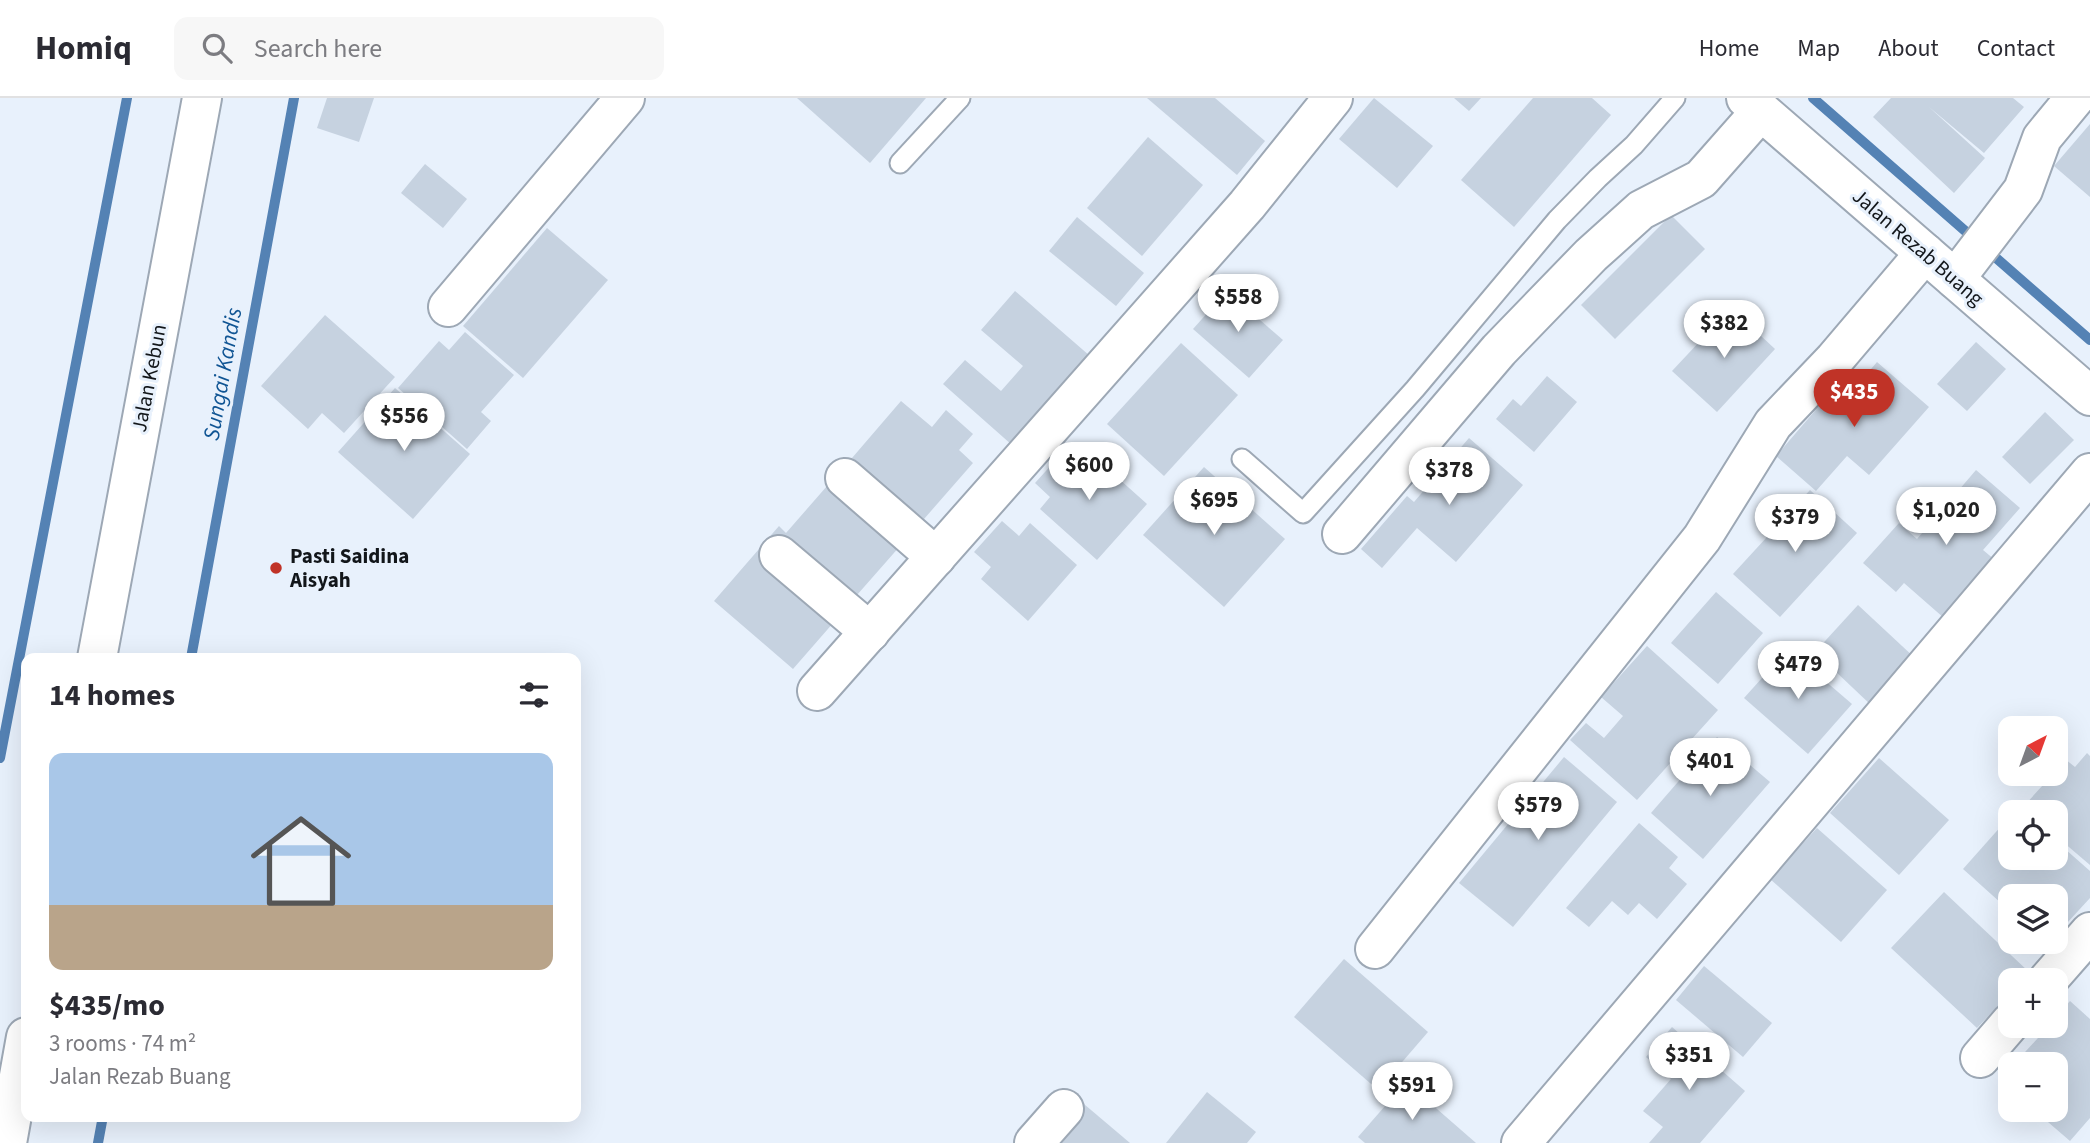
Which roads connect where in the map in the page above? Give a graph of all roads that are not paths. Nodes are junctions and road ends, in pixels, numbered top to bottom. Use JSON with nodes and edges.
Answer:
{"nodes":[{"id":1,"x":202,"y":98,"type":"edge"},
{"id":2,"x":625,"y":98,"type":"edge"},
{"id":3,"x":960,"y":98,"type":"edge"},
{"id":4,"x":1333,"y":98,"type":"edge"},
{"id":5,"x":1675,"y":98,"type":"edge"},
{"id":6,"x":2075,"y":98,"type":"edge"},
{"id":7,"x":1750,"y":101,"type":"edge"},
{"id":8,"x":900,"y":163,"type":"dead end"},
{"id":9,"x":1926,"y":253,"type":"junction"},
{"id":10,"x":1960,"y":271,"type":"junction"},
{"id":11,"x":447,"y":307,"type":"dead end"},
{"id":12,"x":2090,"y":396,"type":"edge"},
{"id":13,"x":1242,"y":459,"type":"dead end"},
{"id":14,"x":2090,"y":473,"type":"edge"},
{"id":15,"x":845,"y":478,"type":"dead end"},
{"id":16,"x":1342,"y":534,"type":"dead end"},
{"id":17,"x":779,"y":555,"type":"dead end"},
{"id":18,"x":936,"y":557,"type":"junction"},
{"id":19,"x":870,"y":632,"type":"junction"},
{"id":20,"x":98,"y":653,"type":"edge"},
{"id":21,"x":817,"y":691,"type":"dead end"},
{"id":22,"x":2090,"y":932,"type":"edge"},
{"id":23,"x":1375,"y":949,"type":"dead end"},
{"id":24,"x":2058,"y":968,"type":"edge"},
{"id":25,"x":1998,"y":1037,"type":"edge"},
{"id":26,"x":1980,"y":1058,"type":"dead end"},
{"id":27,"x":21,"y":1064,"type":"edge"},
{"id":28,"x":1064,"y":1109,"type":"dead end"},
{"id":29,"x":6,"y":1143,"type":"edge"},
{"id":30,"x":1034,"y":1143,"type":"edge"},
{"id":31,"x":1521,"y":1143,"type":"edge"}],
"edges":[{"from":1,"to":20,"type":"street","name":"Jalan Kebun"},
{"from":2,"to":11,"type":"street"},
{"from":3,"to":8,"type":"lane"},
{"from":4,"to":18,"type":"street"},
{"from":5,"to":13,"type":"lane"},
{"from":6,"to":10,"type":"street"},
{"from":7,"to":9,"type":"street","name":"Jalan Rezab Buang"},
{"from":7,"to":16,"type":"street"},
{"from":9,"to":10,"type":"street","name":"Jalan Rezab Buang"},
{"from":9,"to":23,"type":"street"},
{"from":10,"to":12,"type":"street","name":"Jalan Rezab Buang"},
{"from":14,"to":31,"type":"street"},
{"from":15,"to":18,"type":"street"},
{"from":17,"to":19,"type":"street"},
{"from":18,"to":19,"type":"street"},
{"from":19,"to":21,"type":"street"},
{"from":22,"to":24,"type":"street"},
{"from":25,"to":26,"type":"street"},
{"from":27,"to":29,"type":"street"},
{"from":28,"to":30,"type":"street"}]}
